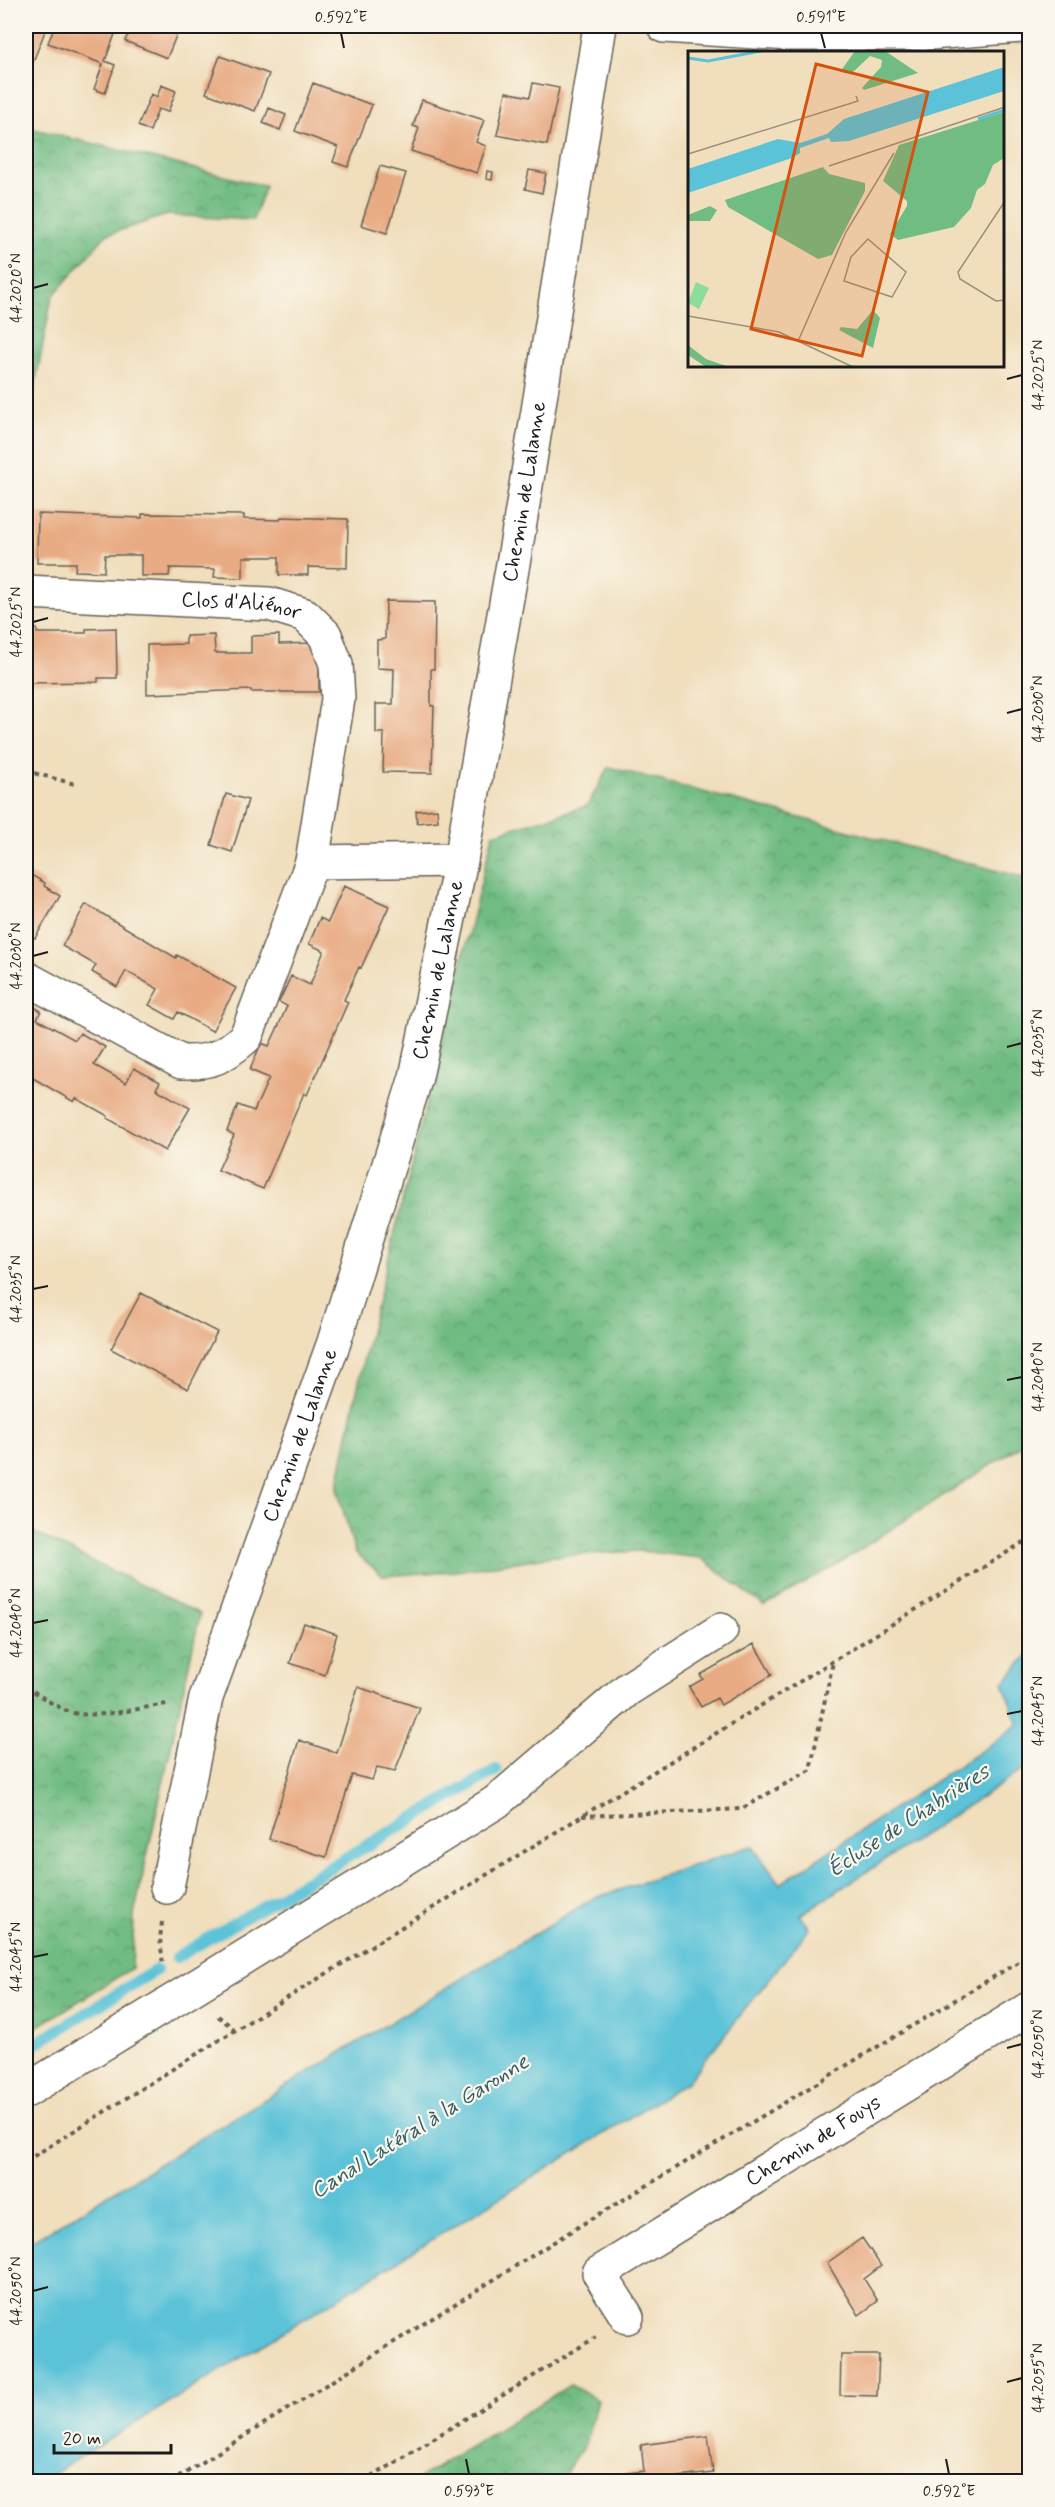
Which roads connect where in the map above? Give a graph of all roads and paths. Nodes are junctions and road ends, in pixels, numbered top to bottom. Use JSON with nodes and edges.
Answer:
{"nodes":[{"id":1,"x":600,"y":26,"type":"edge"},
{"id":2,"x":664,"y":26,"type":"edge"},
{"id":3,"x":1022,"y":26,"type":"edge"},
{"id":4,"x":26,"y":592,"type":"edge"},
{"id":5,"x":26,"y":771,"type":"edge"},
{"id":6,"x":75,"y":784,"type":"dead end"},
{"id":7,"x":461,"y":860,"type":"junction"},
{"id":8,"x":312,"y":862,"type":"junction"},
{"id":9,"x":26,"y":978,"type":"edge"},
{"id":10,"x":1029,"y":1538,"type":"edge"},
{"id":11,"x":721,"y":1630,"type":"dead end"},
{"id":12,"x":833,"y":1662,"type":"junction"},
{"id":13,"x":26,"y":1686,"type":"edge"},
{"id":14,"x":206,"y":1698,"type":"junction"},
{"id":15,"x":582,"y":1816,"type":"junction"},
{"id":16,"x":167,"y":1887,"type":"joint"},
{"id":17,"x":1029,"y":1955,"type":"edge"},
{"id":18,"x":168,"y":2004,"type":"junction"},
{"id":19,"x":1029,"y":2008,"type":"edge"},
{"id":20,"x":26,"y":2091,"type":"edge"},
{"id":21,"x":26,"y":2161,"type":"edge"},
{"id":22,"x":627,"y":2317,"type":"joint"},
{"id":23,"x":171,"y":2481,"type":"edge"},
{"id":24,"x":364,"y":2481,"type":"edge"}],
"edges":[{"from":1,"to":7,"type":"street","name":"Chemin de Lalanne"},
{"from":2,"to":3,"type":"street"},
{"from":4,"to":8,"type":"street","name":"Clos d'Aliénor"},
{"from":5,"to":6,"type":"path"},
{"from":7,"to":8,"type":"street"},
{"from":7,"to":14,"type":"street","name":"Chemin de Lalanne"},
{"from":8,"to":9,"type":"street","name":"Clos d'Aliénor"},
{"from":10,"to":12,"type":"path"},
{"from":11,"to":18,"type":"street"},
{"from":12,"to":15,"type":"path"},
{"from":12,"to":15,"type":"path"},
{"from":13,"to":14,"type":"path"},
{"from":14,"to":16,"type":"street","name":"Chemin de Lalanne"},
{"from":15,"to":21,"type":"path"},
{"from":16,"to":18,"type":"path"},
{"from":17,"to":23,"type":"path"},
{"from":18,"to":20,"type":"street"},
{"from":19,"to":22,"type":"street","name":"Chemin de Fouys"},
{"from":22,"to":24,"type":"path"}]}
